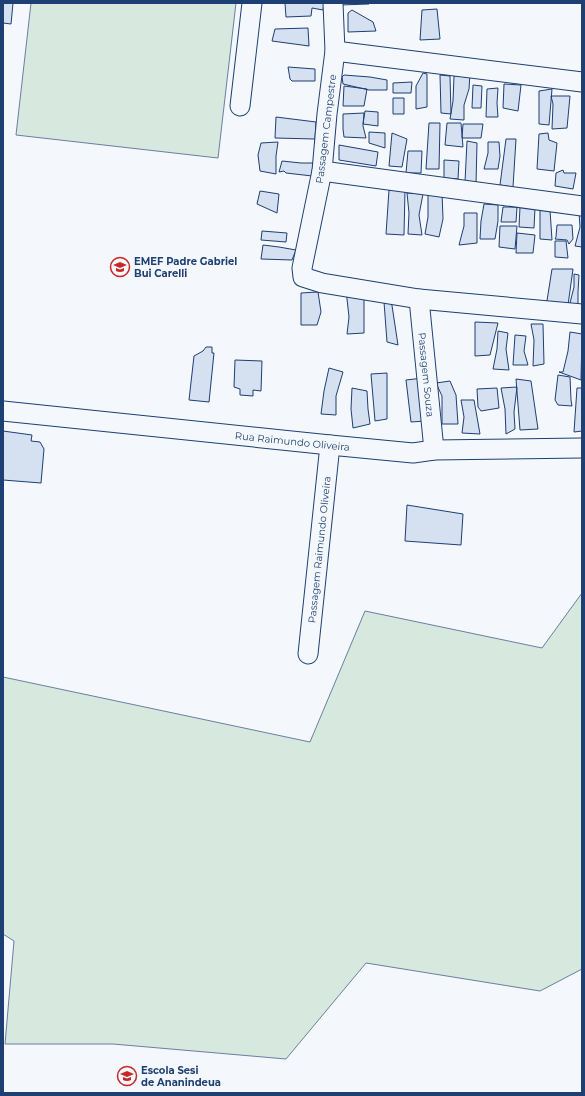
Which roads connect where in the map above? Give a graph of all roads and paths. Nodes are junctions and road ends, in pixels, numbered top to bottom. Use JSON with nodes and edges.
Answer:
{"nodes":[{"id":1,"x":252,"y":3,"type":"edge"},
{"id":2,"x":333,"y":3,"type":"edge"},
{"id":3,"x":335,"y":51,"type":"junction"},
{"id":4,"x":582,"y":82,"type":"edge"},
{"id":5,"x":240,"y":106,"type":"dead end"},
{"id":6,"x":322,"y":171,"type":"junction"},
{"id":7,"x":582,"y":206,"type":"edge"},
{"id":8,"x":420,"y":299,"type":"junction"},
{"id":9,"x":582,"y":314,"type":"edge"},
{"id":10,"x":3,"y":411,"type":"edge"},
{"id":11,"x":330,"y":445,"type":"junction"},
{"id":12,"x":582,"y":448,"type":"edge"},
{"id":13,"x":434,"y":450,"type":"junction"},
{"id":14,"x":308,"y":654,"type":"dead end"}],
"edges":[{"from":1,"to":5,"type":"street"},
{"from":2,"to":3,"type":"street","name":"Passagem Campestre"},
{"from":3,"to":4,"type":"street"},
{"from":3,"to":6,"type":"street","name":"Passagem Campestre"},
{"from":6,"to":7,"type":"street"},
{"from":6,"to":8,"type":"street","name":"Passagem Campestre"},
{"from":8,"to":9,"type":"street"},
{"from":8,"to":13,"type":"street","name":"Passagem Souza"},
{"from":10,"to":11,"type":"street","name":"Rua Raimundo Oliveira"},
{"from":11,"to":13,"type":"street","name":"Rua Raimundo Oliveira"},
{"from":11,"to":14,"type":"street","name":"Passagem Raimundo Oliveira"},
{"from":12,"to":13,"type":"street","name":"Rua Raimundo Oliveira"}]}
